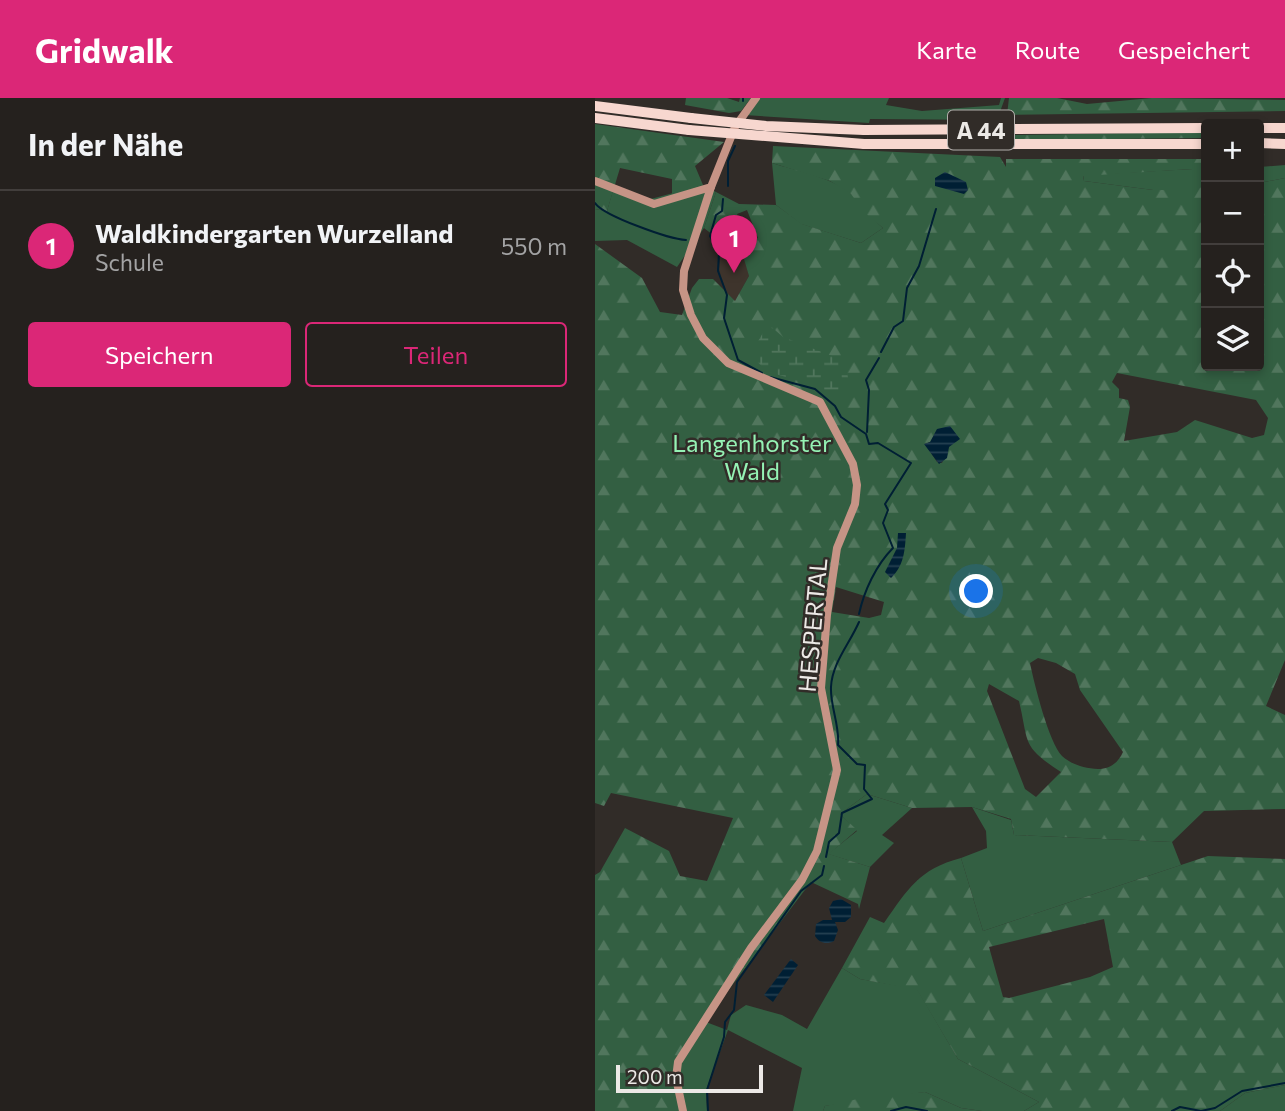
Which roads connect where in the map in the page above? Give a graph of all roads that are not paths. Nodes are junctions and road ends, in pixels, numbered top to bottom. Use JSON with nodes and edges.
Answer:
{"nodes":[{"id":1,"x":756,"y":98,"type":"edge"},
{"id":2,"x":595,"y":106,"type":"edge"},
{"id":3,"x":595,"y":118,"type":"edge"},
{"id":4,"x":1201,"y":128,"type":"edge"},
{"id":5,"x":1264,"y":128,"type":"edge"},
{"id":6,"x":1285,"y":128,"type":"edge"},
{"id":7,"x":1201,"y":144,"type":"edge"},
{"id":8,"x":1264,"y":144,"type":"edge"},
{"id":9,"x":1285,"y":144,"type":"edge"},
{"id":10,"x":595,"y":181,"type":"edge"},
{"id":11,"x":711,"y":187,"type":"junction"},
{"id":12,"x":683,"y":1111,"type":"edge"}],
"edges":[{"from":1,"to":11,"type":"main road","name":"HESPERTAL"},
{"from":2,"to":4,"type":"highway","number":"A 44","bridge":true},
{"from":3,"to":7,"type":"highway","number":"A 44","bridge":true},
{"from":5,"to":6,"type":"highway"},
{"from":8,"to":9,"type":"highway"},
{"from":10,"to":11,"type":"main road"},
{"from":11,"to":12,"type":"main road","name":"HESPERTAL"}]}
